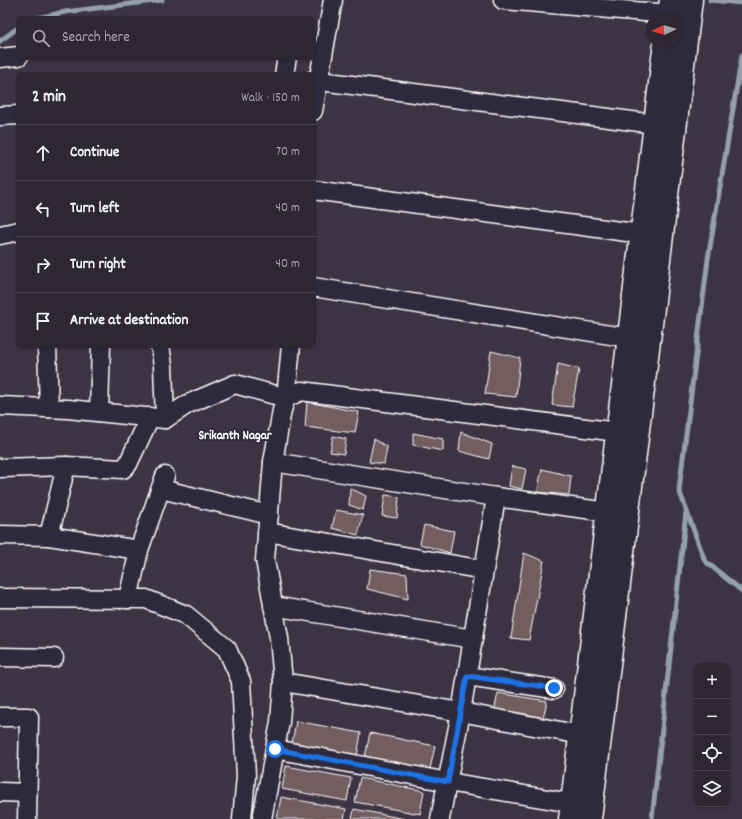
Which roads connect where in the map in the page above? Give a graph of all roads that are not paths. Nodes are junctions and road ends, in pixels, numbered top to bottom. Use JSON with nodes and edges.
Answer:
{"nodes":[{"id":1,"x":332,"y":0,"type":"edge"},
{"id":2,"x":503,"y":0,"type":"edge"},
{"id":3,"x":677,"y":9,"type":"edge"},
{"id":4,"x":665,"y":48,"type":"edge"},
{"id":5,"x":16,"y":56,"type":"edge"},
{"id":6,"x":0,"y":58,"type":"edge"},
{"id":7,"x":316,"y":80,"type":"edge"},
{"id":8,"x":16,"y":115,"type":"edge"},
{"id":9,"x":0,"y":116,"type":"edge"},
{"id":10,"x":665,"y":125,"type":"junction"},
{"id":11,"x":316,"y":190,"type":"edge"},
{"id":12,"x":16,"y":232,"type":"edge"},
{"id":13,"x":642,"y":234,"type":"junction"},
{"id":14,"x":0,"y":235,"type":"edge"},
{"id":15,"x":316,"y":288,"type":"edge"},
{"id":16,"x":629,"y":338,"type":"junction"},
{"id":17,"x":47,"y":348,"type":"edge"},
{"id":18,"x":101,"y":348,"type":"edge"},
{"id":19,"x":161,"y":348,"type":"edge"},
{"id":20,"x":291,"y":348,"type":"edge"},
{"id":21,"x":286,"y":398,"type":"junction"},
{"id":22,"x":0,"y":406,"type":"edge"},
{"id":23,"x":49,"y":408,"type":"junction"},
{"id":24,"x":99,"y":412,"type":"junction"},
{"id":25,"x":157,"y":418,"type":"junction"},
{"id":26,"x":617,"y":432,"type":"junction"},
{"id":27,"x":273,"y":462,"type":"junction"},
{"id":28,"x":66,"y":466,"type":"junction"},
{"id":29,"x":0,"y":468,"type":"edge"},
{"id":30,"x":496,"y":497,"type":"junction"},
{"id":31,"x":608,"y":512,"type":"junction"},
{"id":32,"x":268,"y":523,"type":"junction"},
{"id":33,"x":0,"y":535,"type":"edge"},
{"id":34,"x":49,"y":536,"type":"junction"},
{"id":35,"x":139,"y":550,"type":"junction"},
{"id":36,"x":484,"y":570,"type":"junction"},
{"id":37,"x":0,"y":598,"type":"edge"},
{"id":38,"x":128,"y":599,"type":"junction"},
{"id":39,"x":273,"y":606,"type":"junction"},
{"id":40,"x":473,"y":639,"type":"junction"},
{"id":41,"x":0,"y":657,"type":"edge"},
{"id":42,"x":54,"y":658,"type":"dead end"},
{"id":43,"x":467,"y":676,"type":"junction"},
{"id":44,"x":283,"y":682,"type":"junction"},
{"id":45,"x":554,"y":688,"type":"dead end"},
{"id":46,"x":461,"y":712,"type":"junction"},
{"id":47,"x":0,"y":717,"type":"edge"},
{"id":48,"x":590,"y":737,"type":"junction"},
{"id":49,"x":275,"y":749,"type":"junction"},
{"id":50,"x":448,"y":782,"type":"junction"},
{"id":51,"x":0,"y":792,"type":"edge"},
{"id":52,"x":27,"y":793,"type":"junction"},
{"id":53,"x":570,"y":811,"type":"edge"},
{"id":54,"x":27,"y":819,"type":"edge"},
{"id":55,"x":242,"y":819,"type":"edge"},
{"id":56,"x":262,"y":819,"type":"edge"},
{"id":57,"x":440,"y":819,"type":"edge"},
{"id":58,"x":590,"y":819,"type":"edge"}],
"edges":[{"from":1,"to":7,"type":"street"},
{"from":2,"to":3,"type":"street"},
{"from":3,"to":10,"type":"street"},
{"from":4,"to":10,"type":"street"},
{"from":5,"to":6,"type":"street"},
{"from":7,"to":10,"type":"street"},
{"from":8,"to":9,"type":"street"},
{"from":10,"to":13,"type":"street"},
{"from":10,"to":48,"type":"street"},
{"from":11,"to":13,"type":"street"},
{"from":12,"to":14,"type":"street"},
{"from":13,"to":16,"type":"street"},
{"from":15,"to":16,"type":"street"},
{"from":16,"to":26,"type":"street"},
{"from":17,"to":23,"type":"street"},
{"from":18,"to":24,"type":"street"},
{"from":19,"to":25,"type":"street"},
{"from":20,"to":21,"type":"street"},
{"from":21,"to":25,"type":"street"},
{"from":21,"to":26,"type":"street"},
{"from":21,"to":27,"type":"street"},
{"from":22,"to":23,"type":"street"},
{"from":23,"to":24,"type":"street"},
{"from":24,"to":25,"type":"street"},
{"from":25,"to":28,"type":"street"},
{"from":26,"to":31,"type":"street"},
{"from":27,"to":30,"type":"street"},
{"from":27,"to":32,"type":"street"},
{"from":28,"to":29,"type":"street"},
{"from":28,"to":34,"type":"street"},
{"from":30,"to":31,"type":"street"},
{"from":30,"to":36,"type":"street"},
{"from":31,"to":48,"type":"street"},
{"from":32,"to":35,"type":"street"},
{"from":32,"to":36,"type":"street"},
{"from":32,"to":39,"type":"street"},
{"from":33,"to":34,"type":"street"},
{"from":34,"to":35,"type":"street"},
{"from":35,"to":38,"type":"street"},
{"from":36,"to":40,"type":"street"},
{"from":37,"to":38,"type":"street"},
{"from":38,"to":55,"type":"street"},
{"from":39,"to":40,"type":"street"},
{"from":39,"to":44,"type":"street"},
{"from":40,"to":43,"type":"street"},
{"from":41,"to":42,"type":"street"},
{"from":43,"to":45,"type":"street"},
{"from":43,"to":46,"type":"street"},
{"from":44,"to":46,"type":"street"},
{"from":44,"to":49,"type":"street"},
{"from":46,"to":48,"type":"street"},
{"from":46,"to":50,"type":"street"},
{"from":47,"to":52,"type":"street"},
{"from":48,"to":53,"type":"street"},
{"from":48,"to":58,"type":"street"},
{"from":49,"to":50,"type":"street"},
{"from":49,"to":56,"type":"street"},
{"from":50,"to":53,"type":"street"},
{"from":50,"to":57,"type":"street"},
{"from":51,"to":52,"type":"street"},
{"from":52,"to":54,"type":"street"}]}
